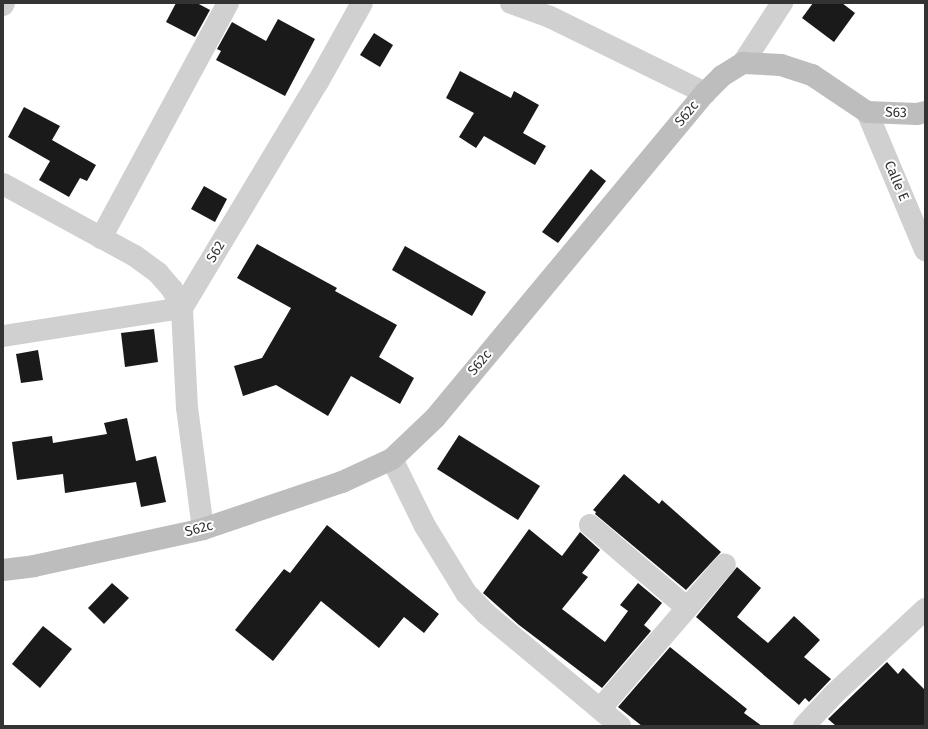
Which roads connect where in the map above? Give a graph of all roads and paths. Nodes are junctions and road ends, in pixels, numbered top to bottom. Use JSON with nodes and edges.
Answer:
{"nodes":[{"id":1,"x":228,"y":3,"type":"edge"},
{"id":2,"x":362,"y":3,"type":"edge"},
{"id":3,"x":511,"y":3,"type":"edge"},
{"id":4,"x":782,"y":3,"type":"edge"},
{"id":5,"x":743,"y":63,"type":"junction"},
{"id":6,"x":705,"y":93,"type":"junction"},
{"id":7,"x":867,"y":112,"type":"junction"},
{"id":8,"x":925,"y":112,"type":"edge"},
{"id":9,"x":3,"y":184,"type":"edge"},
{"id":10,"x":101,"y":238,"type":"junction"},
{"id":11,"x":925,"y":250,"type":"edge"},
{"id":12,"x":182,"y":308,"type":"junction"},
{"id":13,"x":3,"y":336,"type":"edge"},
{"id":14,"x":392,"y":459,"type":"junction"},
{"id":15,"x":590,"y":525,"type":"dead end"},
{"id":16,"x":203,"y":529,"type":"junction"},
{"id":17,"x":725,"y":564,"type":"dead end"},
{"id":18,"x":3,"y":570,"type":"edge"},
{"id":19,"x":686,"y":607,"type":"junction"},
{"id":20,"x":925,"y":609,"type":"edge"},
{"id":21,"x":600,"y":709,"type":"junction"},
{"id":22,"x":620,"y":726,"type":"edge"},
{"id":23,"x":804,"y":726,"type":"edge"}],
"edges":[{"from":1,"to":10,"type":"street"},
{"from":2,"to":12,"type":"street","name":"S62"},
{"from":3,"to":6,"type":"street"},
{"from":4,"to":5,"type":"street"},
{"from":5,"to":6,"type":"main road","name":"S62c"},
{"from":5,"to":7,"type":"main road"},
{"from":6,"to":14,"type":"main road","name":"S62c"},
{"from":7,"to":8,"type":"main road","name":"S63"},
{"from":7,"to":11,"type":"street","name":"Calle E"},
{"from":9,"to":10,"type":"street"},
{"from":10,"to":12,"type":"street"},
{"from":12,"to":13,"type":"street"},
{"from":12,"to":16,"type":"street"},
{"from":14,"to":16,"type":"main road","name":"S62c"},
{"from":14,"to":21,"type":"street"},
{"from":15,"to":19,"type":"street"},
{"from":16,"to":18,"type":"main road","name":"S62c"},
{"from":17,"to":19,"type":"street"},
{"from":19,"to":21,"type":"street"},
{"from":20,"to":23,"type":"street"},
{"from":21,"to":22,"type":"street"}]}
